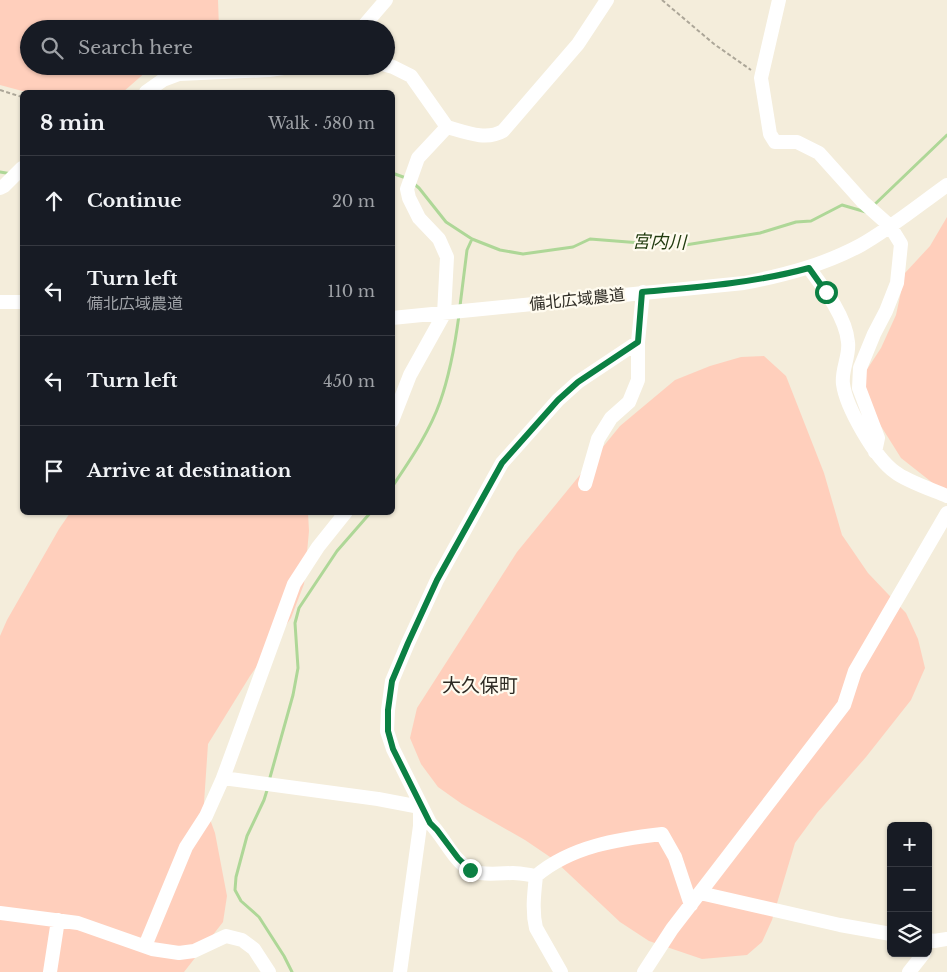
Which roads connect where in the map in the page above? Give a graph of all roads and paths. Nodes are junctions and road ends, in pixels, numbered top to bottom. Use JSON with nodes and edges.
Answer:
{"nodes":[{"id":1,"x":386,"y":0,"type":"edge"},
{"id":2,"x":607,"y":0,"type":"edge"},
{"id":3,"x":662,"y":0,"type":"edge"},
{"id":4,"x":779,"y":0,"type":"edge"},
{"id":5,"x":369,"y":20,"type":"edge"},
{"id":6,"x":395,"y":68,"type":"edge"},
{"id":7,"x":176,"y":75,"type":"edge"},
{"id":8,"x":761,"y":78,"type":"junction"},
{"id":9,"x":0,"y":90,"type":"edge"},
{"id":10,"x":149,"y":90,"type":"edge"},
{"id":11,"x":20,"y":96,"type":"edge"},
{"id":12,"x":447,"y":127,"type":"junction"},
{"id":13,"x":20,"y":170,"type":"edge"},
{"id":14,"x":947,"y":185,"type":"edge"},
{"id":15,"x":0,"y":188,"type":"edge"},
{"id":16,"x":890,"y":226,"type":"junction"},
{"id":17,"x":809,"y":268,"type":"junction"},
{"id":18,"x":642,"y":292,"type":"junction"},
{"id":19,"x":0,"y":302,"type":"edge"},
{"id":20,"x":20,"y":302,"type":"edge"},
{"id":21,"x":444,"y":314,"type":"junction"},
{"id":22,"x":395,"y":318,"type":"edge"},
{"id":23,"x":638,"y":342,"type":"junction"},
{"id":24,"x":395,"y":413,"type":"edge"},
{"id":25,"x":875,"y":452,"type":"junction"},
{"id":26,"x":585,"y":484,"type":"dead end"},
{"id":27,"x":947,"y":496,"type":"edge"},
{"id":28,"x":947,"y":513,"type":"edge"},
{"id":29,"x":344,"y":515,"type":"edge"},
{"id":30,"x":224,"y":778,"type":"junction"},
{"id":31,"x":420,"y":807,"type":"junction"},
{"id":32,"x":536,"y":876,"type":"junction"},
{"id":33,"x":700,"y":893,"type":"junction"},
{"id":34,"x":691,"y":905,"type":"junction"},
{"id":35,"x":0,"y":913,"type":"edge"},
{"id":36,"x":58,"y":920,"type":"junction"},
{"id":37,"x":887,"y":933,"type":"edge"},
{"id":38,"x":145,"y":946,"type":"junction"},
{"id":39,"x":921,"y":957,"type":"edge"},
{"id":40,"x":50,"y":972,"type":"edge"},
{"id":41,"x":269,"y":972,"type":"edge"},
{"id":42,"x":400,"y":972,"type":"edge"},
{"id":43,"x":561,"y":972,"type":"edge"},
{"id":44,"x":644,"y":972,"type":"edge"},
{"id":45,"x":909,"y":972,"type":"edge"}],
"edges":[{"from":1,"to":5,"type":"street"},
{"from":2,"to":12,"type":"street"},
{"from":3,"to":8,"type":"path"},
{"from":4,"to":8,"type":"street"},
{"from":6,"to":12,"type":"street"},
{"from":7,"to":10,"type":"street"},
{"from":8,"to":16,"type":"street"},
{"from":9,"to":11,"type":"path"},
{"from":12,"to":21,"type":"street"},
{"from":13,"to":15,"type":"street"},
{"from":14,"to":16,"type":"street","name":"備北広域農道"},
{"from":16,"to":17,"type":"street","name":"備北広域農道"},
{"from":16,"to":25,"type":"street"},
{"from":17,"to":18,"type":"street","name":"備北広域農道"},
{"from":17,"to":25,"type":"street"},
{"from":18,"to":21,"type":"street","name":"備北広域農道"},
{"from":18,"to":23,"type":"street"},
{"from":19,"to":20,"type":"street"},
{"from":21,"to":22,"type":"street","name":"備北広域農道"},
{"from":21,"to":24,"type":"street"},
{"from":23,"to":26,"type":"street"},
{"from":23,"to":31,"type":"street"},
{"from":25,"to":27,"type":"street"},
{"from":28,"to":33,"type":"street"},
{"from":29,"to":30,"type":"street"},
{"from":30,"to":31,"type":"street"},
{"from":30,"to":38,"type":"street"},
{"from":31,"to":32,"type":"street"},
{"from":31,"to":42,"type":"street"},
{"from":32,"to":34,"type":"street"},
{"from":32,"to":43,"type":"street"},
{"from":33,"to":34,"type":"street"},
{"from":33,"to":37,"type":"street"},
{"from":34,"to":44,"type":"street"},
{"from":35,"to":36,"type":"street"},
{"from":36,"to":38,"type":"street"},
{"from":36,"to":40,"type":"street"},
{"from":38,"to":41,"type":"street"},
{"from":39,"to":45,"type":"street"}]}
